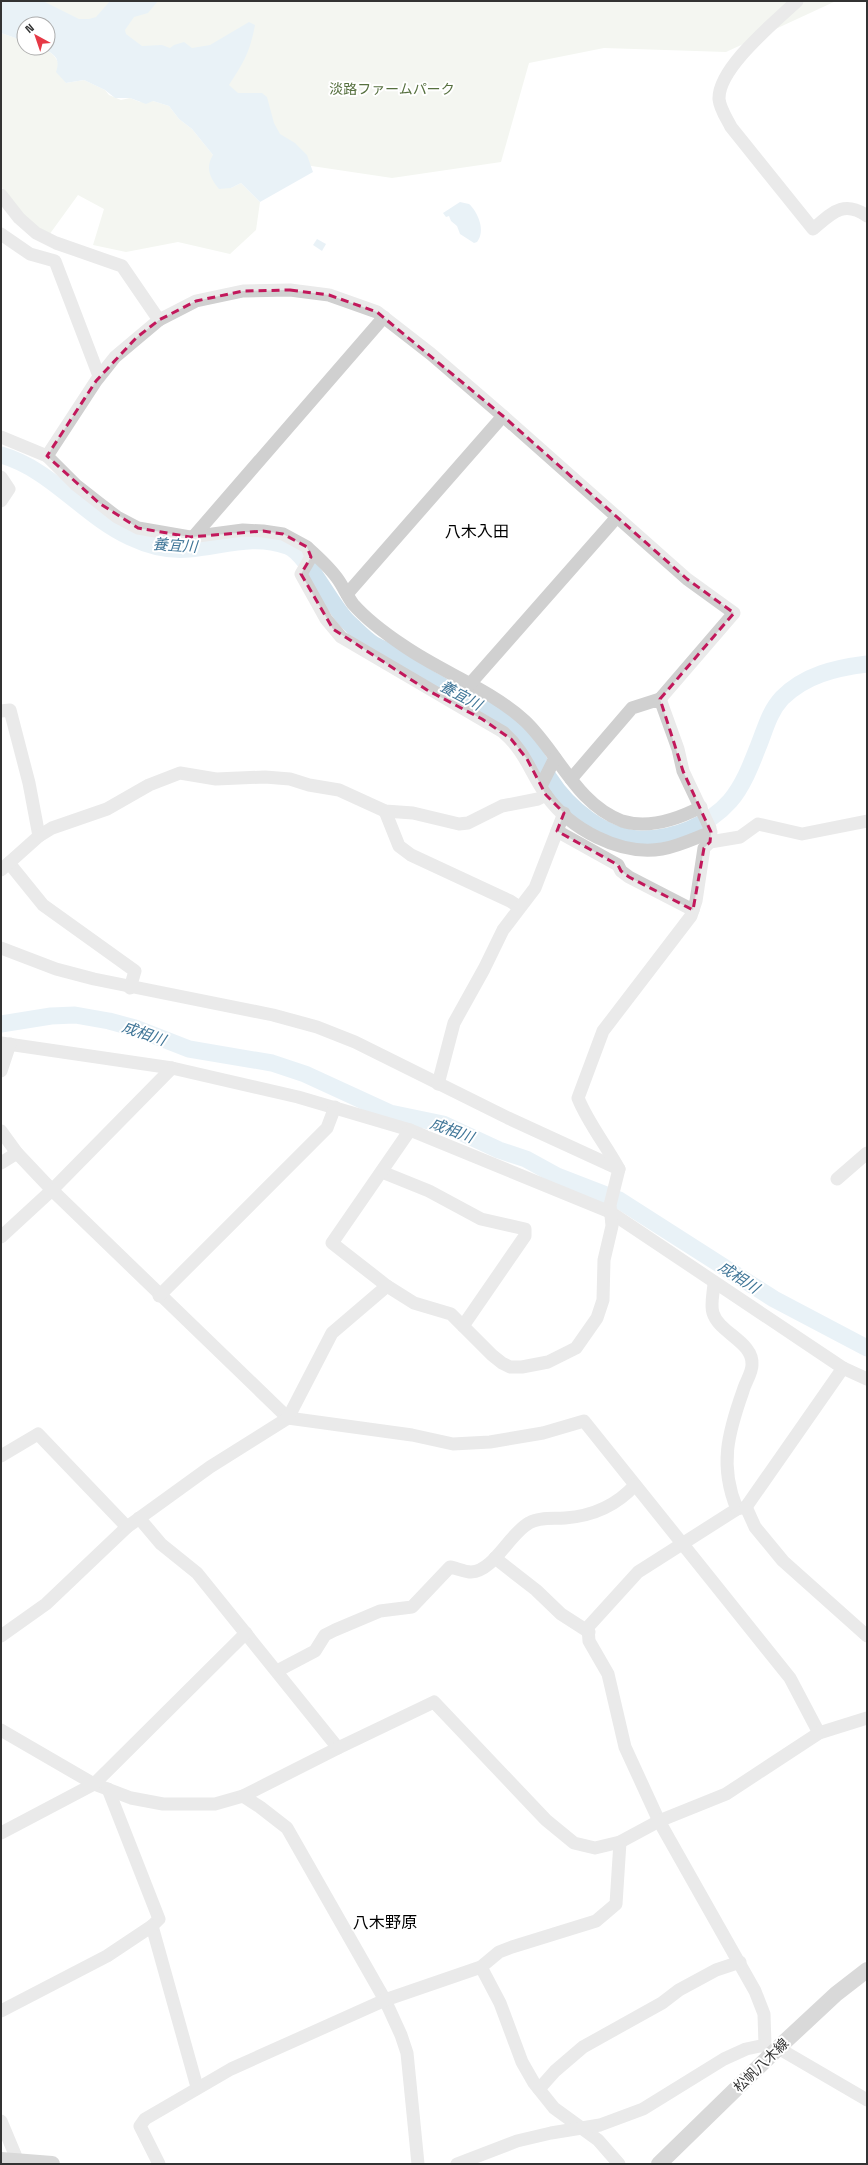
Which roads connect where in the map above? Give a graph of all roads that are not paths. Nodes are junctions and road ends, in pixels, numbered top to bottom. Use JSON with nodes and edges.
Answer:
{"nodes":[{"id":1,"x":797,"y":1,"type":"edge"},
{"id":2,"x":1,"y":195,"type":"edge"},
{"id":3,"x":867,"y":216,"type":"edge"},
{"id":4,"x":1,"y":234,"type":"edge"},
{"id":5,"x":384,"y":317,"type":"junction"},
{"id":6,"x":159,"y":320,"type":"junction"},
{"id":7,"x":99,"y":376,"type":"junction"},
{"id":8,"x":503,"y":416,"type":"junction"},
{"id":9,"x":1,"y":437,"type":"edge"},
{"id":10,"x":47,"y":456,"type":"junction"},
{"id":11,"x":1,"y":477,"type":"edge"},
{"id":12,"x":1,"y":501,"type":"edge"},
{"id":13,"x":617,"y":517,"type":"junction"},
{"id":14,"x":194,"y":536,"type":"junction"},
{"id":15,"x":309,"y":552,"type":"junction"},
{"id":16,"x":347,"y":594,"type":"junction"},
{"id":17,"x":469,"y":685,"type":"junction"},
{"id":18,"x":660,"y":699,"type":"junction"},
{"id":19,"x":1,"y":711,"type":"edge"},
{"id":20,"x":555,"y":758,"type":"junction"},
{"id":21,"x":571,"y":779,"type":"junction"},
{"id":22,"x":543,"y":788,"type":"junction"},
{"id":23,"x":701,"y":807,"type":"junction"},
{"id":24,"x":385,"y":811,"type":"junction"},
{"id":25,"x":564,"y":813,"type":"junction"},
{"id":26,"x":867,"y":821,"type":"edge"},
{"id":27,"x":557,"y":831,"type":"junction"},
{"id":28,"x":710,"y":834,"type":"junction"},
{"id":29,"x":39,"y":836,"type":"junction"},
{"id":30,"x":5,"y":867,"type":"edge"},
{"id":31,"x":519,"y":907,"type":"junction"},
{"id":32,"x":693,"y":910,"type":"junction"},
{"id":33,"x":1,"y":948,"type":"edge"},
{"id":34,"x":130,"y":988,"type":"junction"},
{"id":35,"x":6,"y":1044,"type":"edge"},
{"id":36,"x":172,"y":1068,"type":"junction"},
{"id":37,"x":1,"y":1071,"type":"edge"},
{"id":38,"x":438,"y":1084,"type":"junction"},
{"id":39,"x":335,"y":1107,"type":"junction"},
{"id":40,"x":410,"y":1130,"type":"junction"},
{"id":41,"x":1,"y":1131,"type":"edge"},
{"id":42,"x":17,"y":1153,"type":"junction"},
{"id":43,"x":867,"y":1153,"type":"edge"},
{"id":44,"x":1,"y":1163,"type":"edge"},
{"id":45,"x":382,"y":1172,"type":"junction"},
{"id":46,"x":618,"y":1174,"type":"junction"},
{"id":47,"x":837,"y":1179,"type":"dead end"},
{"id":48,"x":52,"y":1190,"type":"junction"},
{"id":49,"x":610,"y":1209,"type":"junction"},
{"id":50,"x":1,"y":1238,"type":"edge"},
{"id":51,"x":714,"y":1282,"type":"junction"},
{"id":52,"x":387,"y":1286,"type":"junction"},
{"id":53,"x":159,"y":1296,"type":"junction"},
{"id":54,"x":463,"y":1326,"type":"junction"},
{"id":55,"x":842,"y":1368,"type":"junction"},
{"id":56,"x":867,"y":1379,"type":"edge"},
{"id":57,"x":288,"y":1418,"type":"junction"},
{"id":58,"x":1,"y":1456,"type":"edge"},
{"id":59,"x":636,"y":1485,"type":"junction"},
{"id":60,"x":742,"y":1508,"type":"junction"},
{"id":61,"x":139,"y":1518,"type":"junction"},
{"id":62,"x":127,"y":1527,"type":"junction"},
{"id":63,"x":683,"y":1543,"type":"junction"},
{"id":64,"x":495,"y":1558,"type":"junction"},
{"id":65,"x":589,"y":1632,"type":"junction"},
{"id":66,"x":246,"y":1633,"type":"junction"},
{"id":67,"x":1,"y":1636,"type":"edge"},
{"id":68,"x":867,"y":1636,"type":"edge"},
{"id":69,"x":277,"y":1671,"type":"junction"},
{"id":70,"x":867,"y":1718,"type":"edge"},
{"id":71,"x":1,"y":1730,"type":"edge"},
{"id":72,"x":819,"y":1733,"type":"junction"},
{"id":73,"x":338,"y":1748,"type":"junction"},
{"id":74,"x":94,"y":1784,"type":"junction"},
{"id":75,"x":108,"y":1790,"type":"junction"},
{"id":76,"x":243,"y":1796,"type":"junction"},
{"id":77,"x":659,"y":1822,"type":"junction"},
{"id":78,"x":1,"y":1833,"type":"edge"},
{"id":79,"x":620,"y":1842,"type":"junction"},
{"id":80,"x":152,"y":1926,"type":"junction"},
{"id":81,"x":740,"y":1962,"type":"junction"},
{"id":82,"x":481,"y":1967,"type":"junction"},
{"id":83,"x":867,"y":1970,"type":"edge"},
{"id":84,"x":385,"y":2000,"type":"junction"},
{"id":85,"x":1,"y":2011,"type":"edge"},
{"id":86,"x":771,"y":2050,"type":"junction"},
{"id":87,"x":197,"y":2087,"type":"junction"},
{"id":88,"x":539,"y":2089,"type":"junction"},
{"id":89,"x":867,"y":2100,"type":"edge"},
{"id":90,"x":1,"y":2121,"type":"edge"},
{"id":91,"x":579,"y":2128,"type":"junction"},
{"id":92,"x":1,"y":2160,"type":"edge"},
{"id":93,"x":19,"y":2163,"type":"edge"},
{"id":94,"x":52,"y":2164,"type":"edge"},
{"id":95,"x":159,"y":2164,"type":"edge"},
{"id":96,"x":418,"y":2164,"type":"edge"},
{"id":97,"x":458,"y":2164,"type":"edge"},
{"id":98,"x":619,"y":2164,"type":"edge"},
{"id":99,"x":659,"y":2164,"type":"edge"}],
"edges":[{"from":1,"to":3,"type":"street"},
{"from":2,"to":6,"type":"street"},
{"from":4,"to":7,"type":"street"},
{"from":5,"to":6,"type":"street"},
{"from":5,"to":8,"type":"street"},
{"from":5,"to":14,"type":"street"},
{"from":6,"to":7,"type":"street"},
{"from":7,"to":10,"type":"street"},
{"from":8,"to":13,"type":"street"},
{"from":8,"to":16,"type":"street"},
{"from":9,"to":10,"type":"street"},
{"from":10,"to":14,"type":"street"},
{"from":11,"to":12,"type":"street"},
{"from":13,"to":17,"type":"street"},
{"from":13,"to":18,"type":"street"},
{"from":14,"to":15,"type":"street"},
{"from":15,"to":16,"type":"street"},
{"from":15,"to":22,"type":"street"},
{"from":16,"to":17,"type":"street"},
{"from":17,"to":20,"type":"street"},
{"from":18,"to":21,"type":"street"},
{"from":18,"to":23,"type":"street"},
{"from":19,"to":29,"type":"street"},
{"from":20,"to":21,"type":"street"},
{"from":20,"to":22,"type":"street"},
{"from":21,"to":23,"type":"street"},
{"from":22,"to":24,"type":"street"},
{"from":22,"to":25,"type":"street"},
{"from":23,"to":28,"type":"street"},
{"from":24,"to":29,"type":"street"},
{"from":24,"to":31,"type":"street"},
{"from":25,"to":27,"type":"street"},
{"from":25,"to":28,"type":"street"},
{"from":26,"to":28,"type":"street"},
{"from":27,"to":31,"type":"street"},
{"from":27,"to":32,"type":"street"},
{"from":28,"to":32,"type":"street"},
{"from":29,"to":30,"type":"street"},
{"from":30,"to":34,"type":"street"},
{"from":31,"to":38,"type":"street"},
{"from":32,"to":46,"type":"street"},
{"from":33,"to":34,"type":"street"},
{"from":34,"to":38,"type":"street"},
{"from":35,"to":36,"type":"street"},
{"from":35,"to":37,"type":"street"},
{"from":36,"to":39,"type":"street"},
{"from":36,"to":48,"type":"street"},
{"from":38,"to":46,"type":"street"},
{"from":39,"to":40,"type":"street"},
{"from":39,"to":53,"type":"street"},
{"from":40,"to":45,"type":"street"},
{"from":40,"to":49,"type":"street"},
{"from":41,"to":42,"type":"street"},
{"from":42,"to":44,"type":"street"},
{"from":42,"to":48,"type":"street"},
{"from":43,"to":47,"type":"street"},
{"from":45,"to":52,"type":"street"},
{"from":45,"to":54,"type":"street"},
{"from":46,"to":49,"type":"street"},
{"from":48,"to":50,"type":"street"},
{"from":48,"to":53,"type":"street"},
{"from":49,"to":51,"type":"street"},
{"from":49,"to":54,"type":"street"},
{"from":51,"to":55,"type":"street"},
{"from":51,"to":60,"type":"street"},
{"from":52,"to":54,"type":"street"},
{"from":52,"to":57,"type":"street"},
{"from":53,"to":57,"type":"street"},
{"from":55,"to":56,"type":"street"},
{"from":55,"to":60,"type":"street"},
{"from":57,"to":59,"type":"street"},
{"from":57,"to":61,"type":"street"},
{"from":58,"to":62,"type":"street"},
{"from":59,"to":63,"type":"street"},
{"from":59,"to":64,"type":"street"},
{"from":60,"to":63,"type":"street"},
{"from":60,"to":68,"type":"street"},
{"from":61,"to":62,"type":"street"},
{"from":61,"to":66,"type":"street"},
{"from":62,"to":67,"type":"street"},
{"from":63,"to":65,"type":"street"},
{"from":63,"to":72,"type":"street"},
{"from":64,"to":65,"type":"street"},
{"from":64,"to":69,"type":"street"},
{"from":65,"to":77,"type":"street"},
{"from":66,"to":69,"type":"street"},
{"from":66,"to":74,"type":"street"},
{"from":69,"to":73,"type":"street"},
{"from":70,"to":72,"type":"street"},
{"from":71,"to":74,"type":"street"},
{"from":72,"to":77,"type":"street"},
{"from":73,"to":76,"type":"street"},
{"from":73,"to":79,"type":"street"},
{"from":74,"to":75,"type":"street"},
{"from":74,"to":78,"type":"street"},
{"from":75,"to":76,"type":"street"},
{"from":75,"to":80,"type":"street"},
{"from":76,"to":84,"type":"street"},
{"from":77,"to":79,"type":"street"},
{"from":77,"to":81,"type":"street"},
{"from":79,"to":82,"type":"street"},
{"from":80,"to":85,"type":"street"},
{"from":80,"to":87,"type":"street"},
{"from":81,"to":86,"type":"street"},
{"from":81,"to":88,"type":"street"},
{"from":82,"to":84,"type":"street"},
{"from":82,"to":88,"type":"street"},
{"from":83,"to":86,"type":"main road","name":"松帆八木線"},
{"from":84,"to":87,"type":"street"},
{"from":84,"to":96,"type":"street"},
{"from":86,"to":89,"type":"street"},
{"from":86,"to":91,"type":"street"},
{"from":86,"to":99,"type":"main road","name":"松帆八木線"},
{"from":87,"to":95,"type":"street"},
{"from":88,"to":91,"type":"street"},
{"from":90,"to":93,"type":"street"},
{"from":91,"to":97,"type":"street"},
{"from":91,"to":98,"type":"street"},
{"from":92,"to":93,"type":"main road"},
{"from":93,"to":94,"type":"main road"}]}
